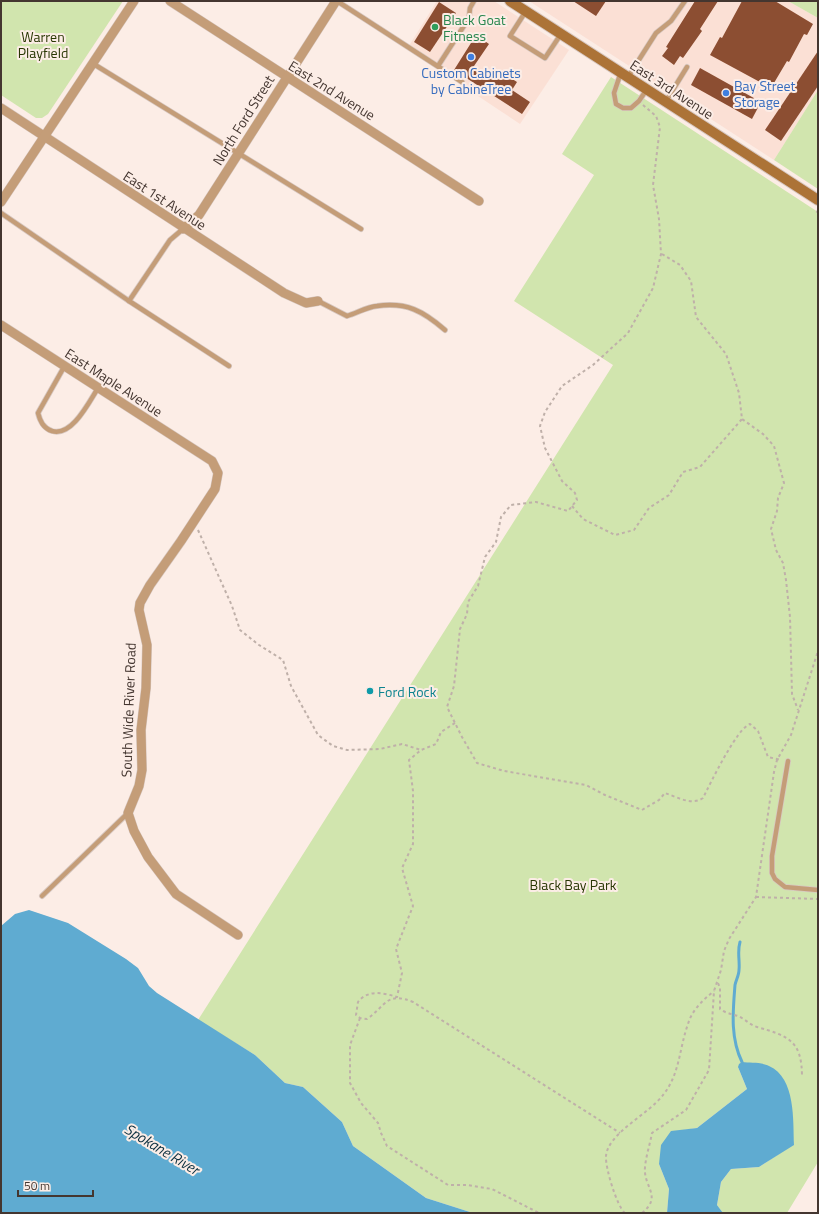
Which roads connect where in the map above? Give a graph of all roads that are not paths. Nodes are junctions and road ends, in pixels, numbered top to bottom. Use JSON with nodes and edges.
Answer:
{"nodes":[{"id":1,"x":134,"y":1,"type":"edge"},
{"id":2,"x":170,"y":1,"type":"edge"},
{"id":3,"x":336,"y":1,"type":"edge"},
{"id":4,"x":474,"y":1,"type":"edge"},
{"id":5,"x":510,"y":1,"type":"edge"},
{"id":6,"x":684,"y":1,"type":"edge"},
{"id":7,"x":526,"y":11,"type":"junction"},
{"id":8,"x":561,"y":34,"type":"junction"},
{"id":9,"x":92,"y":63,"type":"junction"},
{"id":10,"x":438,"y":66,"type":"junction"},
{"id":11,"x":687,"y":66,"type":"dead end"},
{"id":12,"x":624,"y":74,"type":"junction"},
{"id":13,"x":286,"y":78,"type":"junction"},
{"id":14,"x":462,"y":82,"type":"dead end"},
{"id":15,"x":647,"y":89,"type":"junction"},
{"id":16,"x":666,"y":101,"type":"junction"},
{"id":17,"x":1,"y":108,"type":"edge"},
{"id":18,"x":43,"y":136,"type":"junction"},
{"id":19,"x":239,"y":153,"type":"junction"},
{"id":20,"x":818,"y":200,"type":"edge"},
{"id":21,"x":1,"y":202,"type":"edge"},
{"id":22,"x":479,"y":202,"type":"dead end"},
{"id":23,"x":1,"y":213,"type":"edge"},
{"id":24,"x":183,"y":228,"type":"junction"},
{"id":25,"x":361,"y":229,"type":"dead end"},
{"id":26,"x":318,"y":301,"type":"joint"},
{"id":27,"x":129,"y":302,"type":"junction"},
{"id":28,"x":1,"y":325,"type":"edge"},
{"id":29,"x":445,"y":330,"type":"dead end"},
{"id":30,"x":229,"y":366,"type":"dead end"},
{"id":31,"x":64,"y":367,"type":"junction"},
{"id":32,"x":98,"y":388,"type":"junction"},
{"id":33,"x":212,"y":461,"type":"joint"},
{"id":34,"x":788,"y":761,"type":"dead end"},
{"id":35,"x":128,"y":813,"type":"junction"},
{"id":36,"x":818,"y":890,"type":"edge"},
{"id":37,"x":42,"y":896,"type":"dead end"},
{"id":38,"x":238,"y":934,"type":"dead end"}],
"edges":[{"from":1,"to":9,"type":"street"},
{"from":2,"to":13,"type":"street","name":"East 2nd Avenue"},
{"from":3,"to":10,"type":"lane"},
{"from":3,"to":13,"type":"street","name":"North Ford Street"},
{"from":4,"to":10,"type":"lane"},
{"from":5,"to":7,"type":"street","name":"East 3rd Avenue"},
{"from":6,"to":12,"type":"lane"},
{"from":7,"to":8,"type":"street","name":"East 3rd Avenue"},
{"from":7,"to":8,"type":"lane"},
{"from":8,"to":12,"type":"street","name":"East 3rd Avenue"},
{"from":9,"to":18,"type":"street"},
{"from":9,"to":19,"type":"lane"},
{"from":10,"to":14,"type":"lane"},
{"from":11,"to":16,"type":"lane"},
{"from":12,"to":15,"type":"street","name":"East 3rd Avenue"},
{"from":12,"to":15,"type":"lane"},
{"from":13,"to":19,"type":"street","name":"North Ford Street"},
{"from":13,"to":22,"type":"street","name":"East 2nd Avenue"},
{"from":15,"to":16,"type":"street","name":"East 3rd Avenue"},
{"from":16,"to":20,"type":"street","name":"East 3rd Avenue"},
{"from":17,"to":18,"type":"street","name":"East 1st Avenue"},
{"from":18,"to":21,"type":"street"},
{"from":18,"to":24,"type":"street","name":"East 1st Avenue"},
{"from":19,"to":24,"type":"street","name":"North Ford Street"},
{"from":19,"to":25,"type":"lane"},
{"from":23,"to":27,"type":"lane"},
{"from":24,"to":26,"type":"street","name":"East 1st Avenue"},
{"from":24,"to":27,"type":"lane"},
{"from":26,"to":29,"type":"lane"},
{"from":27,"to":30,"type":"lane"},
{"from":28,"to":31,"type":"street","name":"East Maple Avenue"},
{"from":31,"to":32,"type":"street","name":"East Maple Avenue"},
{"from":31,"to":32,"type":"lane"},
{"from":32,"to":33,"type":"street","name":"East Maple Avenue"},
{"from":33,"to":35,"type":"street","name":"South Wide River Road"},
{"from":34,"to":36,"type":"lane"},
{"from":35,"to":37,"type":"lane"},
{"from":35,"to":38,"type":"street"}]}
